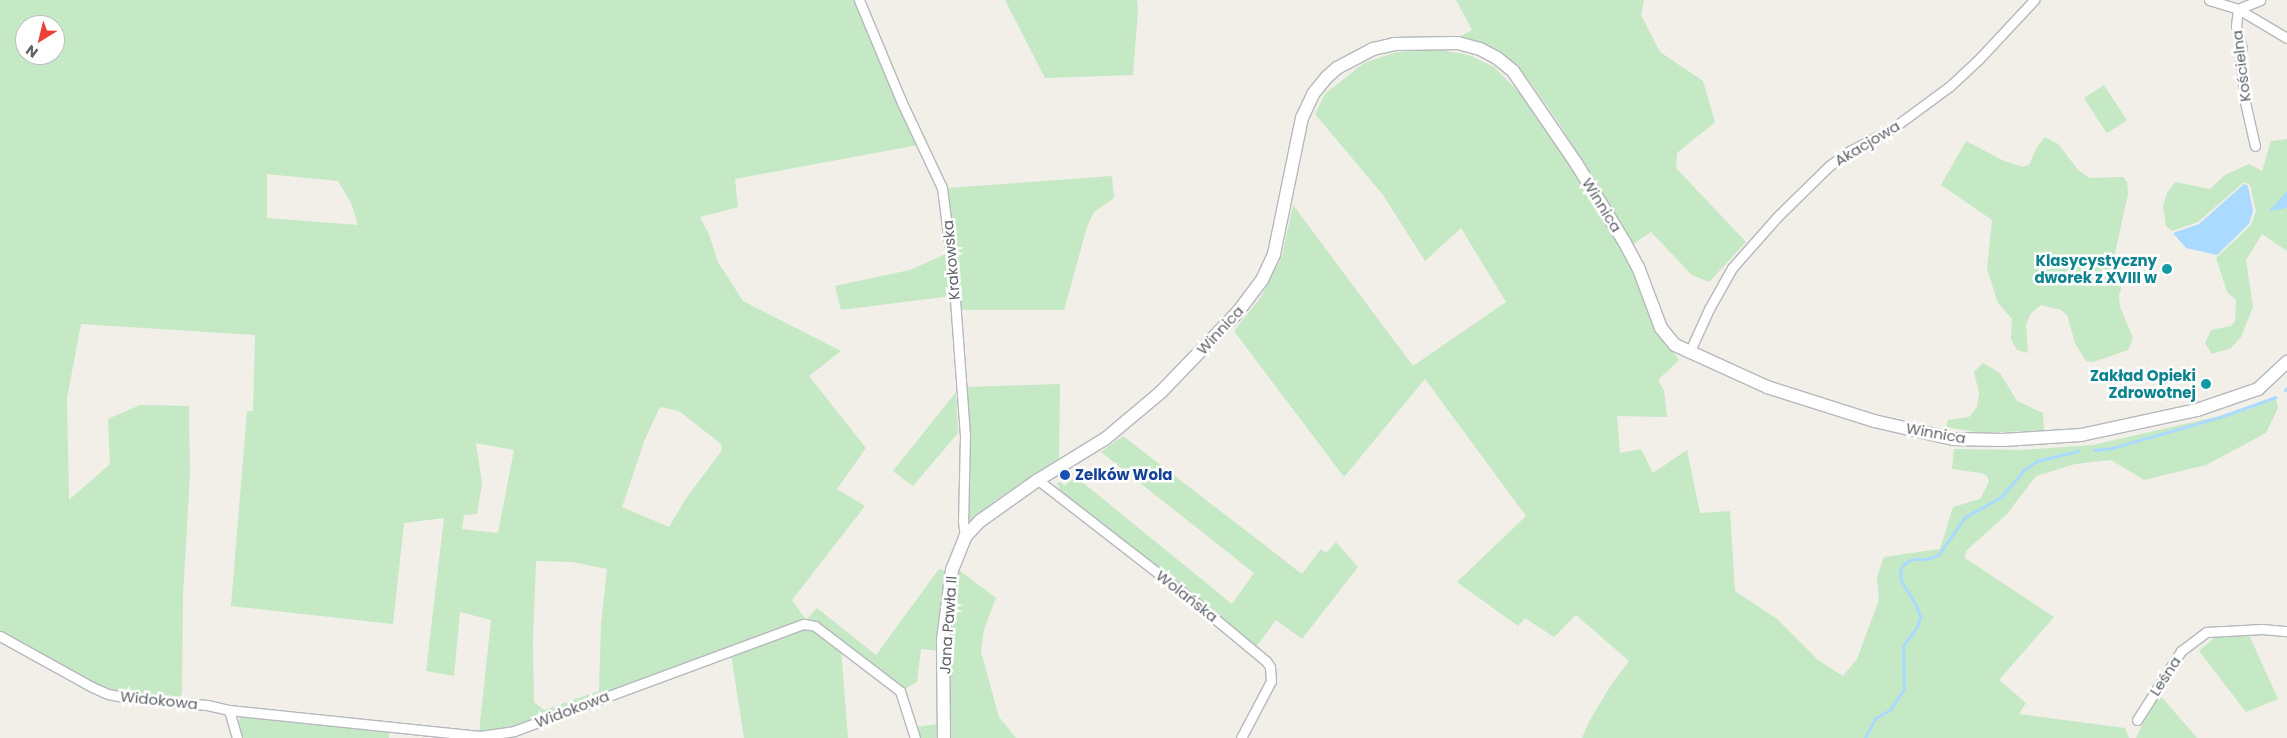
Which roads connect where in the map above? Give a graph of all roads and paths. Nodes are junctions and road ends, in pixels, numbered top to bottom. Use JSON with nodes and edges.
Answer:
{"nodes":[{"id":1,"x":859,"y":0,"type":"edge"},
{"id":2,"x":2034,"y":0,"type":"edge"},
{"id":3,"x":2209,"y":0,"type":"edge"},
{"id":4,"x":2260,"y":0,"type":"edge"},
{"id":5,"x":2238,"y":9,"type":"junction"},
{"id":6,"x":2287,"y":38,"type":"edge"},
{"id":7,"x":2255,"y":146,"type":"dead end"},
{"id":8,"x":1689,"y":353,"type":"junction"},
{"id":9,"x":2287,"y":362,"type":"edge"},
{"id":10,"x":1105,"y":439,"type":"joint"},
{"id":11,"x":1038,"y":480,"type":"junction"},
{"id":12,"x":965,"y":536,"type":"junction"},
{"id":13,"x":2287,"y":631,"type":"edge"},
{"id":14,"x":0,"y":636,"type":"edge"},
{"id":15,"x":229,"y":710,"type":"junction"},
{"id":16,"x":2137,"y":720,"type":"dead end"},
{"id":17,"x":237,"y":738,"type":"edge"},
{"id":18,"x":915,"y":738,"type":"edge"},
{"id":19,"x":944,"y":738,"type":"edge"},
{"id":20,"x":1241,"y":738,"type":"edge"}],
"edges":[{"from":1,"to":12,"type":"street","name":"Krakowska"},
{"from":2,"to":8,"type":"street","name":"Akacjowa"},
{"from":3,"to":5,"type":"street"},
{"from":4,"to":5,"type":"street","name":"Kościelna"},
{"from":5,"to":6,"type":"street"},
{"from":5,"to":7,"type":"street","name":"Kościelna"},
{"from":8,"to":9,"type":"street","name":"Winnica"},
{"from":8,"to":10,"type":"street","name":"Winnica"},
{"from":10,"to":11,"type":"street","name":"Jana Pawła II"},
{"from":11,"to":12,"type":"street","name":"Jana Pawła II"},
{"from":11,"to":20,"type":"street","name":"Wolańska"},
{"from":12,"to":19,"type":"street","name":"Jana Pawła II"},
{"from":13,"to":16,"type":"street","name":"Leśna"},
{"from":14,"to":15,"type":"street","name":"Widokowa"},
{"from":15,"to":17,"type":"street"},
{"from":15,"to":18,"type":"street","name":"Widokowa"}]}
